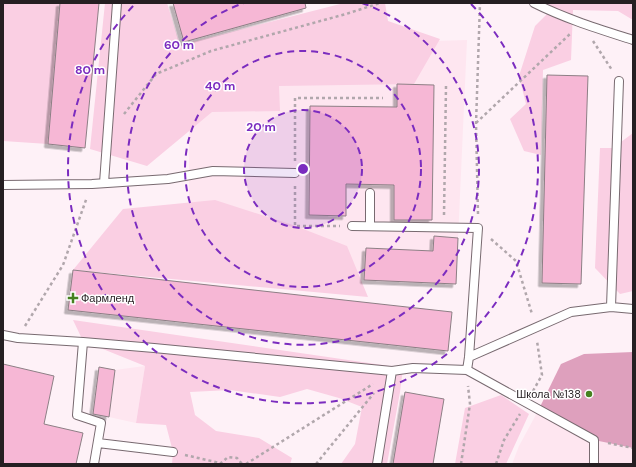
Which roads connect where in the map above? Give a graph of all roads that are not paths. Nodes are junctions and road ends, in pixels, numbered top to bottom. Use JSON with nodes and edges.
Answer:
{"nodes":[{"id":1,"x":117,"y":3,"type":"edge"},
{"id":2,"x":534,"y":3,"type":"edge"},
{"id":3,"x":633,"y":40,"type":"edge"},
{"id":4,"x":619,"y":81,"type":"road end"},
{"id":5,"x":295,"y":173,"type":"road end"},
{"id":6,"x":104,"y":183,"type":"junction"},
{"id":7,"x":3,"y":185,"type":"edge"},
{"id":8,"x":370,"y":193,"type":"dead end"},
{"id":9,"x":352,"y":226,"type":"road end"},
{"id":10,"x":370,"y":226,"type":"junction"},
{"id":11,"x":611,"y":307,"type":"junction"},
{"id":12,"x":633,"y":309,"type":"edge"},
{"id":13,"x":3,"y":335,"type":"edge"},
{"id":14,"x":83,"y":342,"type":"junction"},
{"id":15,"x":469,"y":357,"type":"junction"},
{"id":16,"x":467,"y":370,"type":"junction"},
{"id":17,"x":392,"y":372,"type":"junction"},
{"id":18,"x":98,"y":442,"type":"junction"},
{"id":19,"x":173,"y":452,"type":"road end"},
{"id":20,"x":94,"y":464,"type":"edge"},
{"id":21,"x":377,"y":464,"type":"edge"},
{"id":22,"x":594,"y":464,"type":"edge"}],
"edges":[{"from":1,"to":6,"type":"lane"},
{"from":2,"to":3,"type":"lane"},
{"from":4,"to":11,"type":"lane"},
{"from":5,"to":6,"type":"lane"},
{"from":6,"to":7,"type":"lane"},
{"from":8,"to":10,"type":"lane"},
{"from":9,"to":10,"type":"lane"},
{"from":10,"to":15,"type":"lane"},
{"from":11,"to":12,"type":"lane"},
{"from":11,"to":15,"type":"lane"},
{"from":13,"to":14,"type":"lane"},
{"from":14,"to":17,"type":"lane"},
{"from":14,"to":18,"type":"lane"},
{"from":15,"to":16,"type":"lane"},
{"from":16,"to":17,"type":"lane"},
{"from":16,"to":22,"type":"lane"},
{"from":17,"to":21,"type":"lane"},
{"from":18,"to":19,"type":"lane"},
{"from":18,"to":20,"type":"lane"}]}
